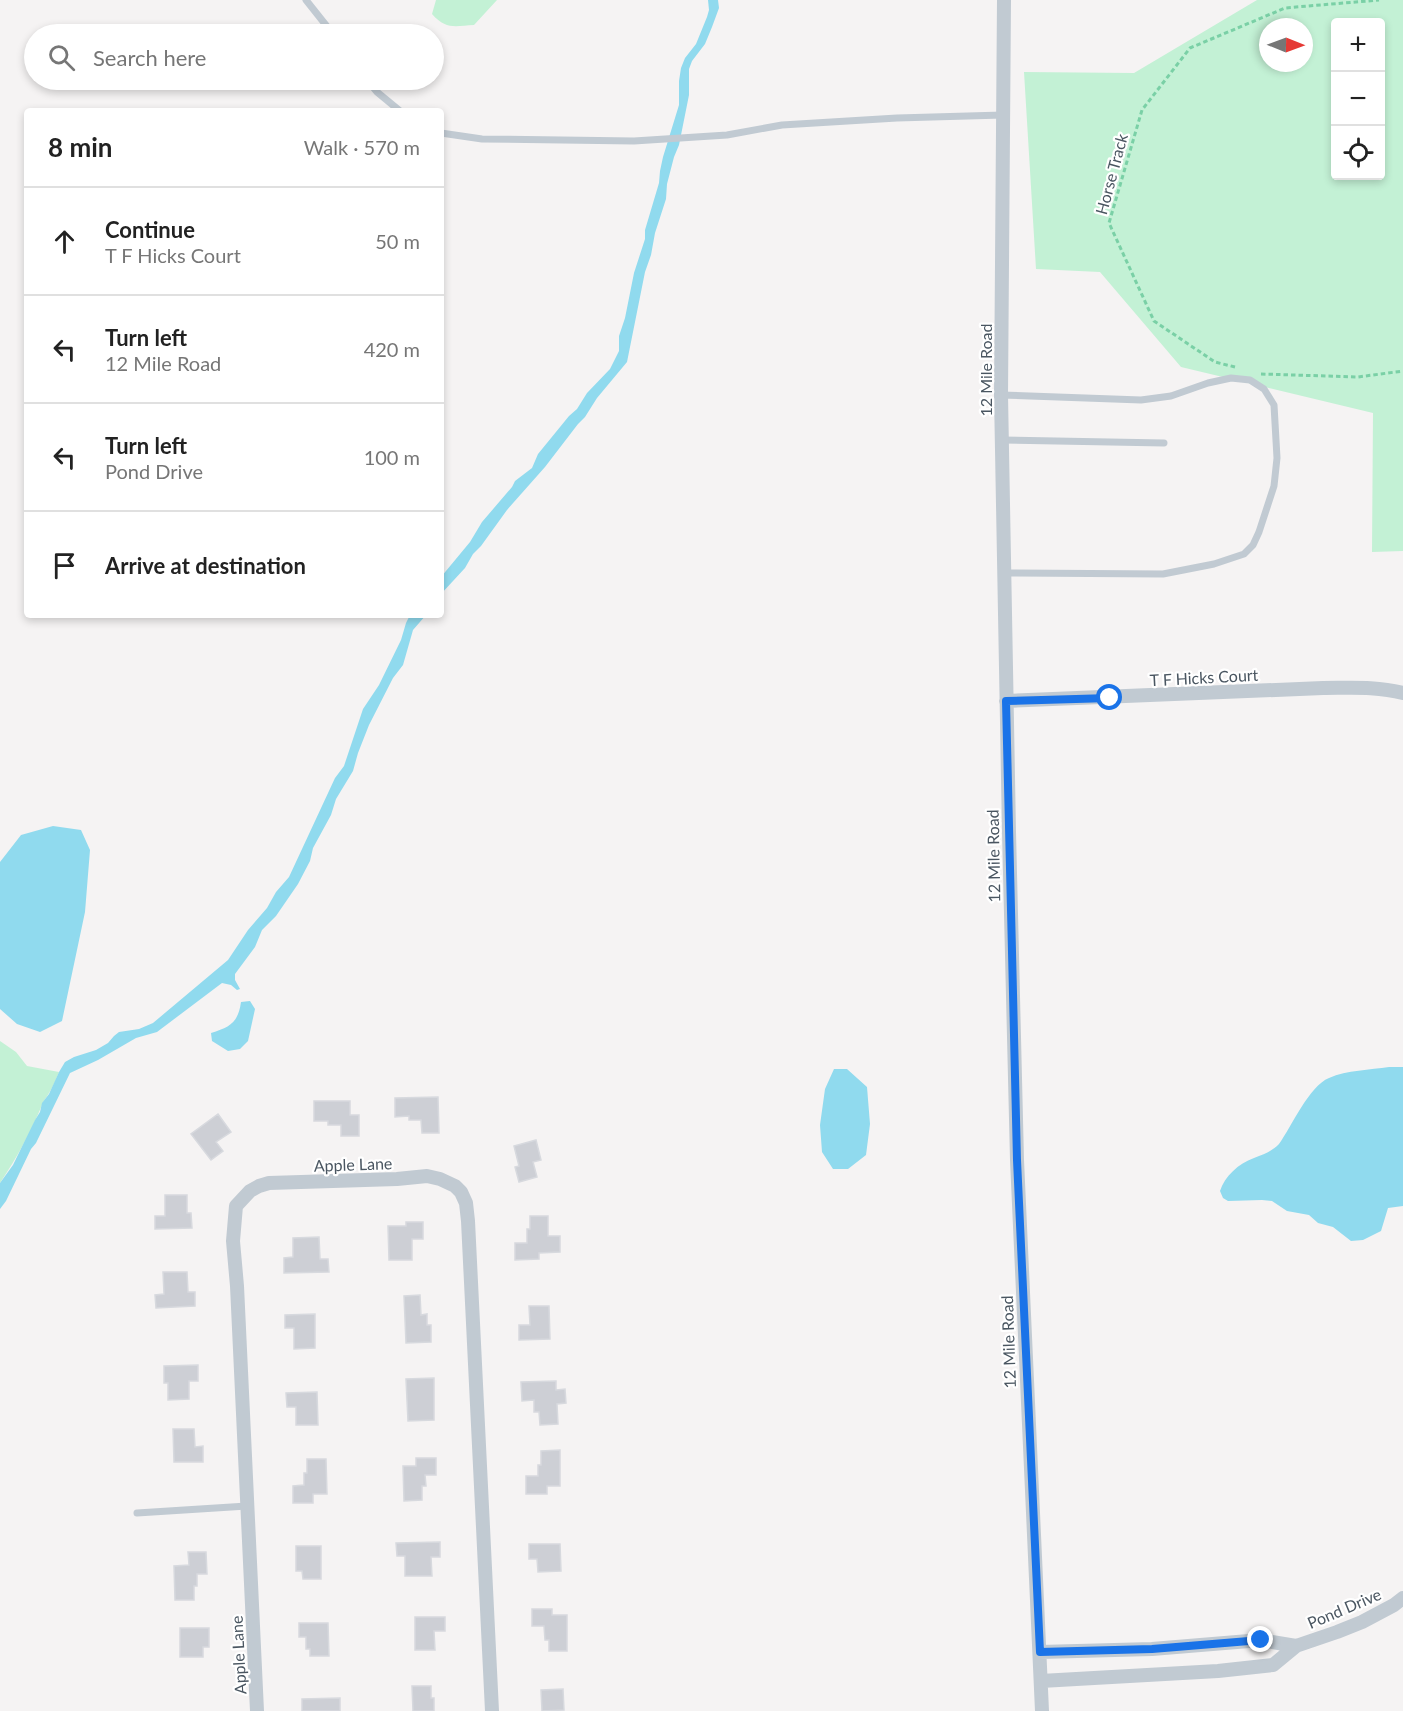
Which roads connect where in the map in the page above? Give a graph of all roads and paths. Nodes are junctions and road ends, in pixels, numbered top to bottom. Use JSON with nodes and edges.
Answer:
{"nodes":[{"id":1,"x":306,"y":0,"type":"edge"},
{"id":2,"x":1004,"y":0,"type":"edge"},
{"id":3,"x":1379,"y":0,"type":"edge"},
{"id":4,"x":325,"y":24,"type":"edge"},
{"id":5,"x":376,"y":90,"type":"edge"},
{"id":6,"x":396,"y":108,"type":"edge"},
{"id":7,"x":1003,"y":115,"type":"junction"},
{"id":8,"x":444,"y":133,"type":"edge"},
{"id":9,"x":1236,"y":367,"type":"dead end"},
{"id":10,"x":1403,"y":371,"type":"edge"},
{"id":11,"x":1256,"y":372,"type":"dead end"},
{"id":12,"x":1001,"y":395,"type":"junction"},
{"id":13,"x":1002,"y":440,"type":"junction"},
{"id":14,"x":1164,"y":443,"type":"dead end"},
{"id":15,"x":1004,"y":573,"type":"junction"},
{"id":16,"x":1403,"y":693,"type":"edge"},
{"id":17,"x":1006,"y":701,"type":"junction"},
{"id":18,"x":247,"y":1506,"type":"junction"},
{"id":19,"x":137,"y":1513,"type":"dead end"},
{"id":20,"x":1403,"y":1598,"type":"edge"},
{"id":21,"x":1296,"y":1646,"type":"junction"},
{"id":22,"x":1152,"y":1649,"type":"junction"},
{"id":23,"x":1040,"y":1652,"type":"junction"},
{"id":24,"x":1155,"y":1675,"type":"junction"},
{"id":25,"x":1041,"y":1681,"type":"junction"},
{"id":26,"x":257,"y":1711,"type":"edge"},
{"id":27,"x":492,"y":1711,"type":"edge"},
{"id":28,"x":1042,"y":1711,"type":"edge"}],
"edges":[{"from":1,"to":4,"type":"lane"},
{"from":2,"to":7,"type":"street","name":"12 Mile Road"},
{"from":3,"to":9,"type":"path","name":"Horse Track"},
{"from":5,"to":6,"type":"lane"},
{"from":7,"to":8,"type":"lane"},
{"from":7,"to":12,"type":"street","name":"12 Mile Road"},
{"from":10,"to":11,"type":"path"},
{"from":12,"to":13,"type":"street","name":"12 Mile Road"},
{"from":12,"to":15,"type":"lane"},
{"from":13,"to":14,"type":"lane"},
{"from":13,"to":15,"type":"street","name":"12 Mile Road"},
{"from":15,"to":17,"type":"street","name":"12 Mile Road"},
{"from":16,"to":17,"type":"street","name":"T F Hicks Court"},
{"from":17,"to":23,"type":"street","name":"12 Mile Road"},
{"from":18,"to":19,"type":"lane"},
{"from":18,"to":26,"type":"street","name":"Apple Lane"},
{"from":18,"to":27,"type":"street","name":"Apple Lane"},
{"from":20,"to":21,"type":"street","name":"Pond Drive"},
{"from":21,"to":22,"type":"street","name":"Pond Drive"},
{"from":21,"to":24,"type":"street","name":"Pond Drive"},
{"from":22,"to":23,"type":"street","name":"Pond Drive"},
{"from":22,"to":24,"type":"street"},
{"from":23,"to":25,"type":"street","name":"12 Mile Road"},
{"from":24,"to":25,"type":"street","name":"Pond Drive"},
{"from":25,"to":28,"type":"street","name":"12 Mile Road"}]}
